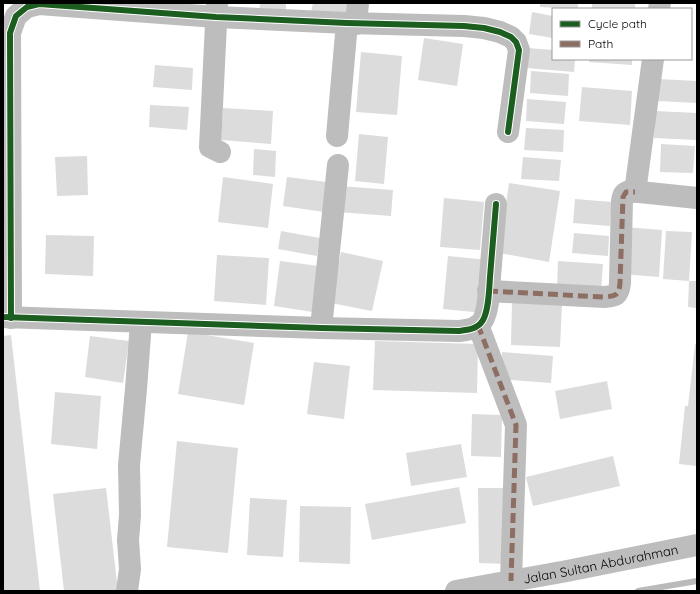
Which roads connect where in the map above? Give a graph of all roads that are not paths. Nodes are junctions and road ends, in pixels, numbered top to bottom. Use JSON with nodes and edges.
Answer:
{"nodes":[{"id":1,"x":86,"y":5,"type":"edge"},
{"id":2,"x":217,"y":10,"type":"edge"},
{"id":3,"x":354,"y":17,"type":"edge"},
{"id":4,"x":652,"y":60,"type":"edge"},
{"id":5,"x":508,"y":132,"type":"dead end"},
{"id":6,"x":338,"y":136,"type":"dead end"},
{"id":7,"x":220,"y":152,"type":"dead end"},
{"id":8,"x":338,"y":165,"type":"dead end"},
{"id":9,"x":635,"y":192,"type":"junction"},
{"id":10,"x":697,"y":198,"type":"edge"},
{"id":11,"x":496,"y":204,"type":"dead end"},
{"id":12,"x":488,"y":291,"type":"junction"},
{"id":13,"x":7,"y":317,"type":"edge"},
{"id":14,"x":141,"y":322,"type":"junction"},
{"id":15,"x":478,"y":325,"type":"junction"},
{"id":16,"x":321,"y":328,"type":"junction"},
{"id":17,"x":697,"y":545,"type":"edge"},
{"id":18,"x":511,"y":581,"type":"junction"},
{"id":19,"x":127,"y":591,"type":"edge"},
{"id":20,"x":458,"y":591,"type":"edge"}],
"edges":[{"from":1,"to":2,"type":"street"},
{"from":1,"to":13,"type":"street"},
{"from":2,"to":3,"type":"street"},
{"from":2,"to":7,"type":"street"},
{"from":3,"to":5,"type":"street"},
{"from":3,"to":6,"type":"street"},
{"from":4,"to":9,"type":"street"},
{"from":8,"to":16,"type":"street"},
{"from":9,"to":10,"type":"street"},
{"from":9,"to":12,"type":"street"},
{"from":11,"to":12,"type":"street"},
{"from":12,"to":15,"type":"street"},
{"from":13,"to":14,"type":"street"},
{"from":14,"to":16,"type":"street"},
{"from":14,"to":19,"type":"street"},
{"from":15,"to":16,"type":"street"},
{"from":15,"to":18,"type":"street"},
{"from":17,"to":18,"type":"street","name":"Jalan Sultan Abdurahman"},
{"from":18,"to":20,"type":"street","name":"Jalan Sultan Abdurahman"}]}
